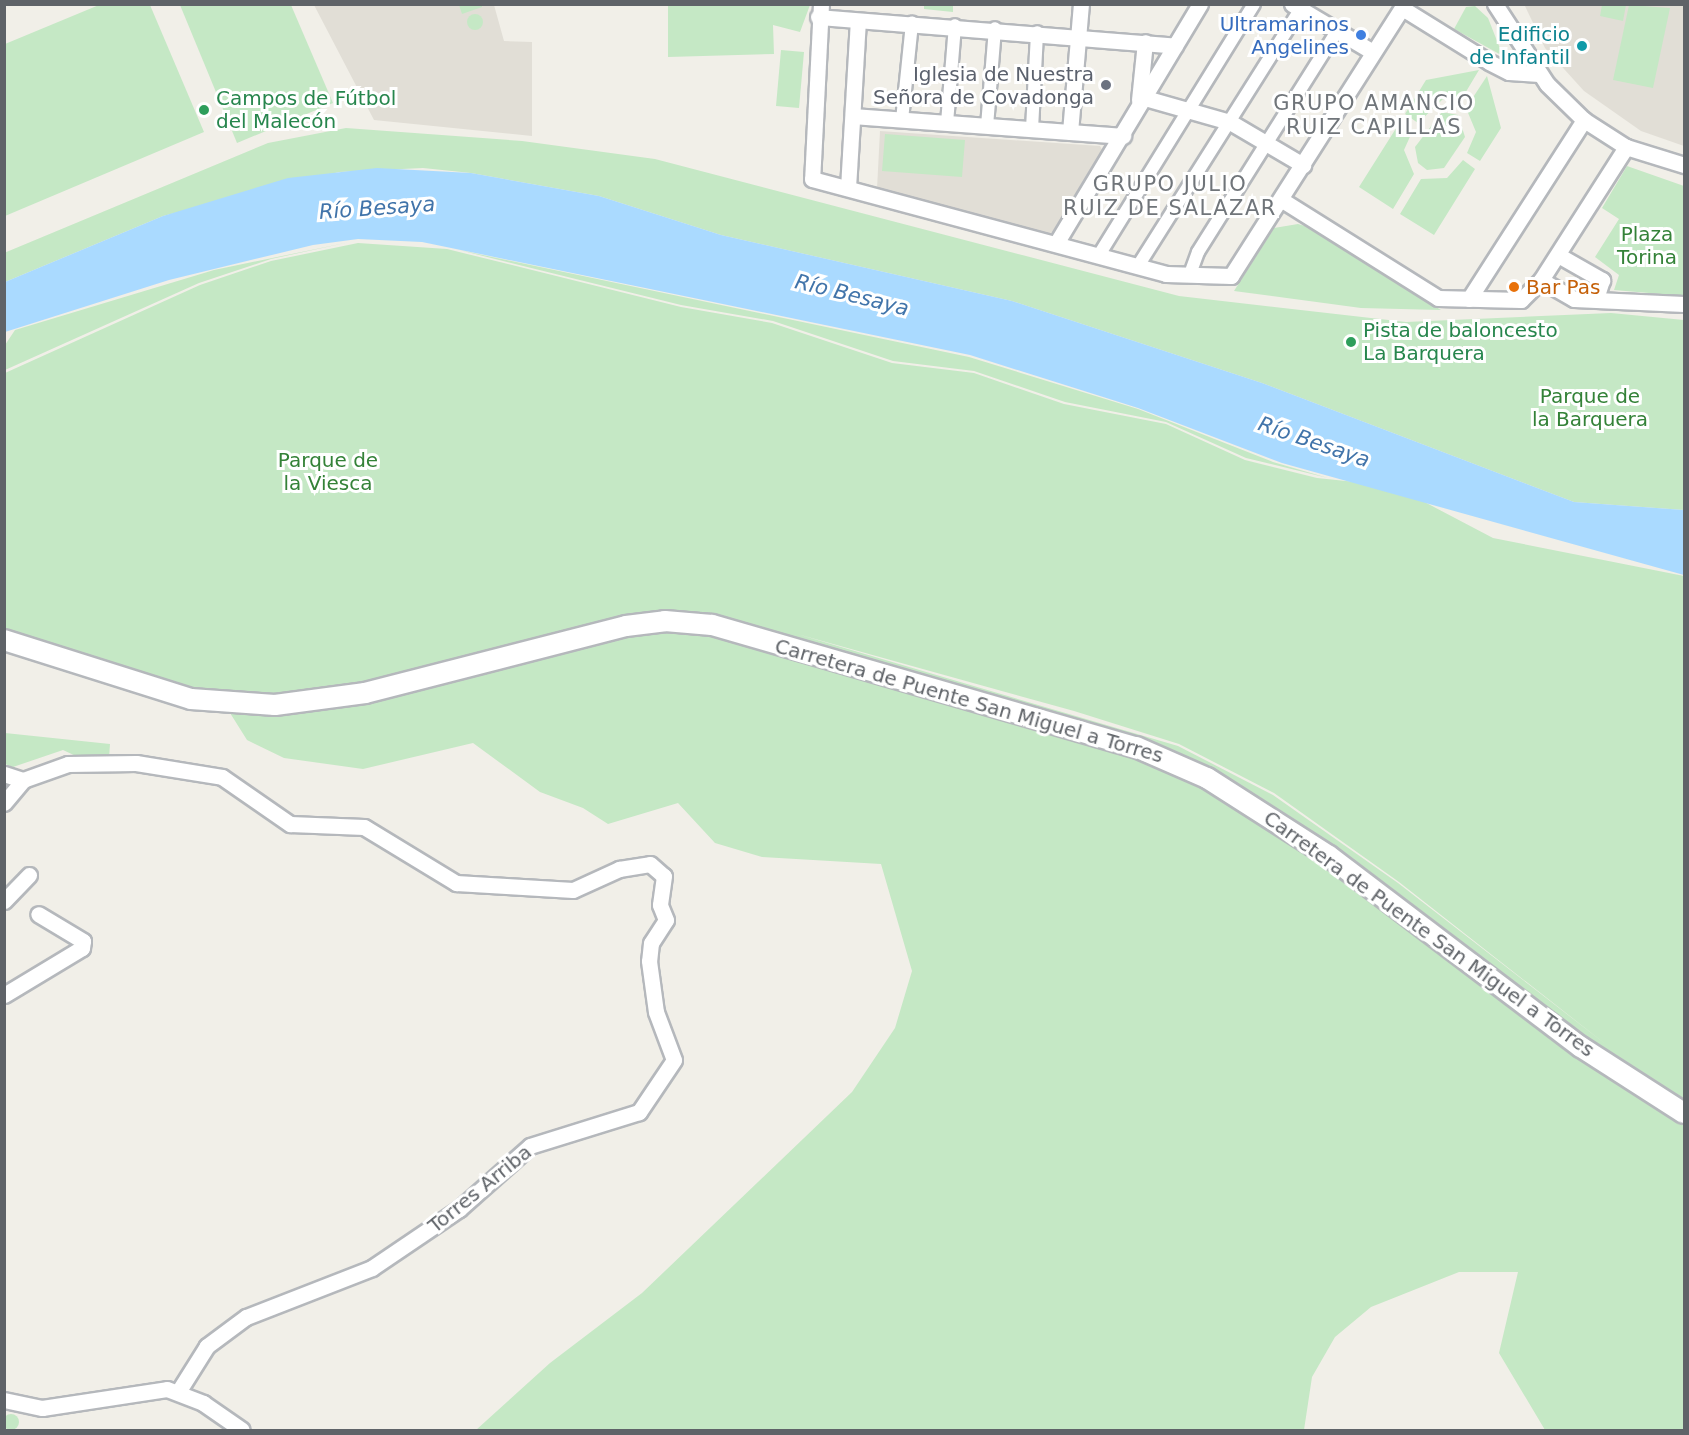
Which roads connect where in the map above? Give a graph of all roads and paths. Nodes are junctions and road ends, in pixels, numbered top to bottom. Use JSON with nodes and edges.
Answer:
{"nodes":[{"id":1,"x":841,"y":4,"type":"edge"},
{"id":2,"x":1080,"y":4,"type":"edge"},
{"id":3,"x":1200,"y":4,"type":"edge"},
{"id":4,"x":1254,"y":4,"type":"edge"},
{"id":5,"x":1403,"y":6,"type":"edge"},
{"id":6,"x":1499,"y":6,"type":"edge"},
{"id":7,"x":1296,"y":7,"type":"edge"},
{"id":8,"x":820,"y":11,"type":"edge"},
{"id":9,"x":855,"y":19,"type":"junction"},
{"id":10,"x":912,"y":23,"type":"junction"},
{"id":11,"x":955,"y":25,"type":"junction"},
{"id":12,"x":995,"y":28,"type":"junction"},
{"id":13,"x":1336,"y":31,"type":"junction"},
{"id":14,"x":1037,"y":32,"type":"junction"},
{"id":15,"x":1079,"y":35,"type":"junction"},
{"id":16,"x":1145,"y":42,"type":"junction"},
{"id":17,"x":1175,"y":46,"type":"junction"},
{"id":18,"x":1373,"y":52,"type":"junction"},
{"id":19,"x":1539,"y":74,"type":"junction"},
{"id":20,"x":1145,"y":98,"type":"junction"},
{"id":21,"x":1187,"y":110,"type":"junction"},
{"id":22,"x":1137,"y":115,"type":"junction"},
{"id":23,"x":853,"y":116,"type":"junction"},
{"id":24,"x":902,"y":120,"type":"junction"},
{"id":25,"x":1584,"y":120,"type":"junction"},
{"id":26,"x":1230,"y":122,"type":"junction"},
{"id":27,"x":947,"y":123,"type":"junction"},
{"id":28,"x":987,"y":126,"type":"junction"},
{"id":29,"x":1032,"y":129,"type":"junction"},
{"id":30,"x":1070,"y":132,"type":"junction"},
{"id":31,"x":1123,"y":136,"type":"junction"},
{"id":32,"x":1265,"y":141,"type":"junction"},
{"id":33,"x":1626,"y":147,"type":"junction"},
{"id":34,"x":1303,"y":165,"type":"junction"},
{"id":35,"x":1684,"y":165,"type":"edge"},
{"id":36,"x":848,"y":188,"type":"junction"},
{"id":37,"x":1282,"y":200,"type":"junction"},
{"id":38,"x":1057,"y":242,"type":"junction"},
{"id":39,"x":1099,"y":255,"type":"junction"},
{"id":40,"x":1558,"y":255,"type":"junction"},
{"id":41,"x":1138,"y":266,"type":"junction"},
{"id":42,"x":1190,"y":274,"type":"junction"},
{"id":43,"x":1542,"y":280,"type":"junction"},
{"id":44,"x":1596,"y":298,"type":"junction"},
{"id":45,"x":1469,"y":299,"type":"junction"},
{"id":46,"x":1684,"y":304,"type":"edge"},
{"id":47,"x":4,"y":640,"type":"edge"},
{"id":48,"x":4,"y":774,"type":"edge"},
{"id":49,"x":23,"y":780,"type":"junction"},
{"id":50,"x":4,"y":803,"type":"edge"},
{"id":51,"x":29,"y":875,"type":"dead end"},
{"id":52,"x":4,"y":901,"type":"edge"},
{"id":53,"x":38,"y":914,"type":"dead end"},
{"id":54,"x":4,"y":995,"type":"edge"},
{"id":55,"x":1684,"y":1113,"type":"edge"},
{"id":56,"x":178,"y":1392,"type":"junction"},
{"id":57,"x":4,"y":1401,"type":"edge"},
{"id":58,"x":242,"y":1431,"type":"edge"}],
"edges":[{"from":1,"to":9,"type":"street"},
{"from":2,"to":15,"type":"street"},
{"from":3,"to":17,"type":"street"},
{"from":4,"to":21,"type":"street"},
{"from":5,"to":18,"type":"street"},
{"from":5,"to":19,"type":"street"},
{"from":6,"to":19,"type":"street"},
{"from":7,"to":13,"type":"street"},
{"from":7,"to":26,"type":"street"},
{"from":8,"to":9,"type":"street"},
{"from":8,"to":36,"type":"street"},
{"from":9,"to":10,"type":"street"},
{"from":9,"to":23,"type":"street"},
{"from":10,"to":11,"type":"street"},
{"from":10,"to":24,"type":"street"},
{"from":11,"to":12,"type":"street"},
{"from":11,"to":27,"type":"street"},
{"from":12,"to":14,"type":"street"},
{"from":12,"to":28,"type":"street"},
{"from":13,"to":18,"type":"street"},
{"from":13,"to":32,"type":"street"},
{"from":14,"to":15,"type":"street"},
{"from":14,"to":29,"type":"street"},
{"from":15,"to":16,"type":"street"},
{"from":15,"to":30,"type":"street"},
{"from":16,"to":17,"type":"street"},
{"from":16,"to":22,"type":"street"},
{"from":17,"to":20,"type":"street"},
{"from":18,"to":34,"type":"street"},
{"from":19,"to":25,"type":"street"},
{"from":20,"to":21,"type":"street"},
{"from":20,"to":22,"type":"street"},
{"from":21,"to":26,"type":"street"},
{"from":21,"to":39,"type":"street"},
{"from":22,"to":31,"type":"street"},
{"from":23,"to":24,"type":"street"},
{"from":23,"to":36,"type":"street"},
{"from":24,"to":27,"type":"street"},
{"from":25,"to":33,"type":"street"},
{"from":25,"to":45,"type":"street"},
{"from":26,"to":32,"type":"street"},
{"from":26,"to":41,"type":"street"},
{"from":27,"to":28,"type":"street"},
{"from":28,"to":29,"type":"street"},
{"from":29,"to":30,"type":"street"},
{"from":30,"to":31,"type":"street"},
{"from":31,"to":38,"type":"street"},
{"from":32,"to":34,"type":"street"},
{"from":32,"to":42,"type":"street"},
{"from":33,"to":35,"type":"street"},
{"from":33,"to":40,"type":"street"},
{"from":34,"to":37,"type":"street"},
{"from":36,"to":38,"type":"street"},
{"from":37,"to":42,"type":"street"},
{"from":37,"to":45,"type":"street"},
{"from":38,"to":39,"type":"street"},
{"from":39,"to":41,"type":"street"},
{"from":40,"to":43,"type":"street"},
{"from":40,"to":44,"type":"street"},
{"from":41,"to":42,"type":"street"},
{"from":43,"to":44,"type":"street"},
{"from":43,"to":45,"type":"street"},
{"from":44,"to":46,"type":"street"},
{"from":47,"to":55,"type":"street","name":"Carretera de Puente San Miguel a Torres"},
{"from":48,"to":49,"type":"street"},
{"from":49,"to":50,"type":"street"},
{"from":49,"to":56,"type":"street","name":"Torres Arriba"},
{"from":51,"to":52,"type":"street"},
{"from":53,"to":54,"type":"street"},
{"from":56,"to":57,"type":"street"},
{"from":56,"to":58,"type":"street"}]}
